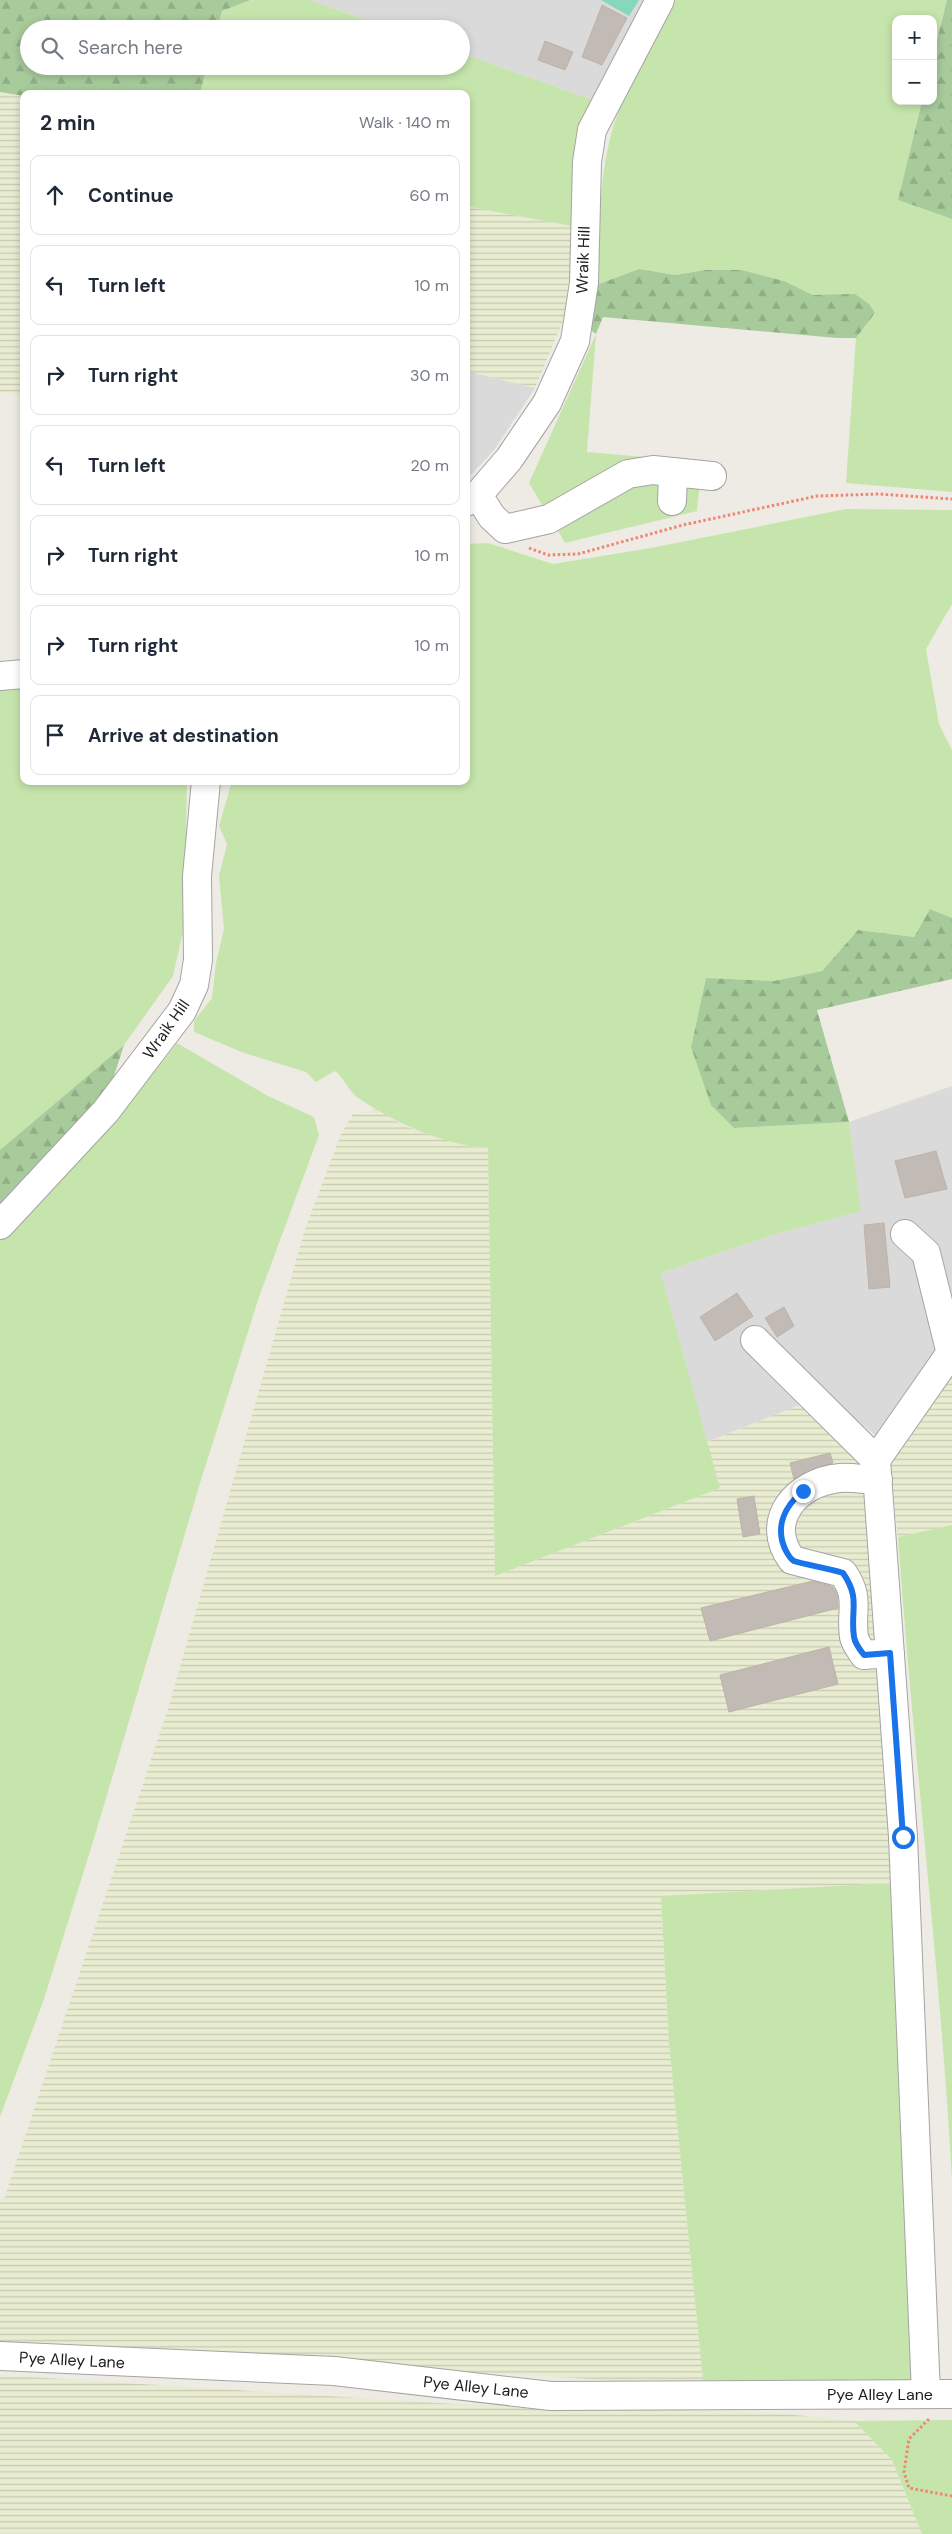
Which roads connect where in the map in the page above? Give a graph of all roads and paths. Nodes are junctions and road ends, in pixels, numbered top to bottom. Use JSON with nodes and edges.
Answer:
{"nodes":[{"id":1,"x":660,"y":0,"type":"edge"},
{"id":2,"x":673,"y":472,"type":"junction"},
{"id":3,"x":712,"y":476,"type":"dead end"},
{"id":4,"x":472,"y":498,"type":"edge"},
{"id":5,"x":952,"y":500,"type":"edge"},
{"id":6,"x":672,"y":501,"type":"dead end"},
{"id":7,"x":505,"y":529,"type":"junction"},
{"id":8,"x":20,"y":657,"type":"edge"},
{"id":9,"x":0,"y":659,"type":"edge"},
{"id":10,"x":20,"y":674,"type":"edge"},
{"id":11,"x":0,"y":676,"type":"edge"},
{"id":12,"x":206,"y":785,"type":"edge"},
{"id":13,"x":0,"y":1225,"type":"edge"},
{"id":14,"x":905,"y":1234,"type":"dead end"},
{"id":15,"x":755,"y":1340,"type":"dead end"},
{"id":16,"x":951,"y":1352,"type":"edge"},
{"id":17,"x":877,"y":1470,"type":"junction"},
{"id":18,"x":890,"y":1653,"type":"junction"},
{"id":19,"x":0,"y":2356,"type":"edge"},
{"id":20,"x":940,"y":2394,"type":"edge"},
{"id":21,"x":952,"y":2496,"type":"edge"}],
"edges":[{"from":1,"to":4,"type":"street","name":"Wraik Hill"},
{"from":2,"to":3,"type":"street"},
{"from":2,"to":6,"type":"street"},
{"from":2,"to":7,"type":"street"},
{"from":4,"to":7,"type":"street"},
{"from":5,"to":7,"type":"path"},
{"from":8,"to":9,"type":"street"},
{"from":10,"to":11,"type":"street"},
{"from":12,"to":13,"type":"street","name":"Wraik Hill"},
{"from":14,"to":16,"type":"street"},
{"from":15,"to":17,"type":"street"},
{"from":16,"to":17,"type":"street"},
{"from":17,"to":18,"type":"street"},
{"from":17,"to":18,"type":"street"},
{"from":18,"to":20,"type":"street"},
{"from":19,"to":20,"type":"street","name":"Pye Alley Lane"},
{"from":20,"to":21,"type":"path"}]}
